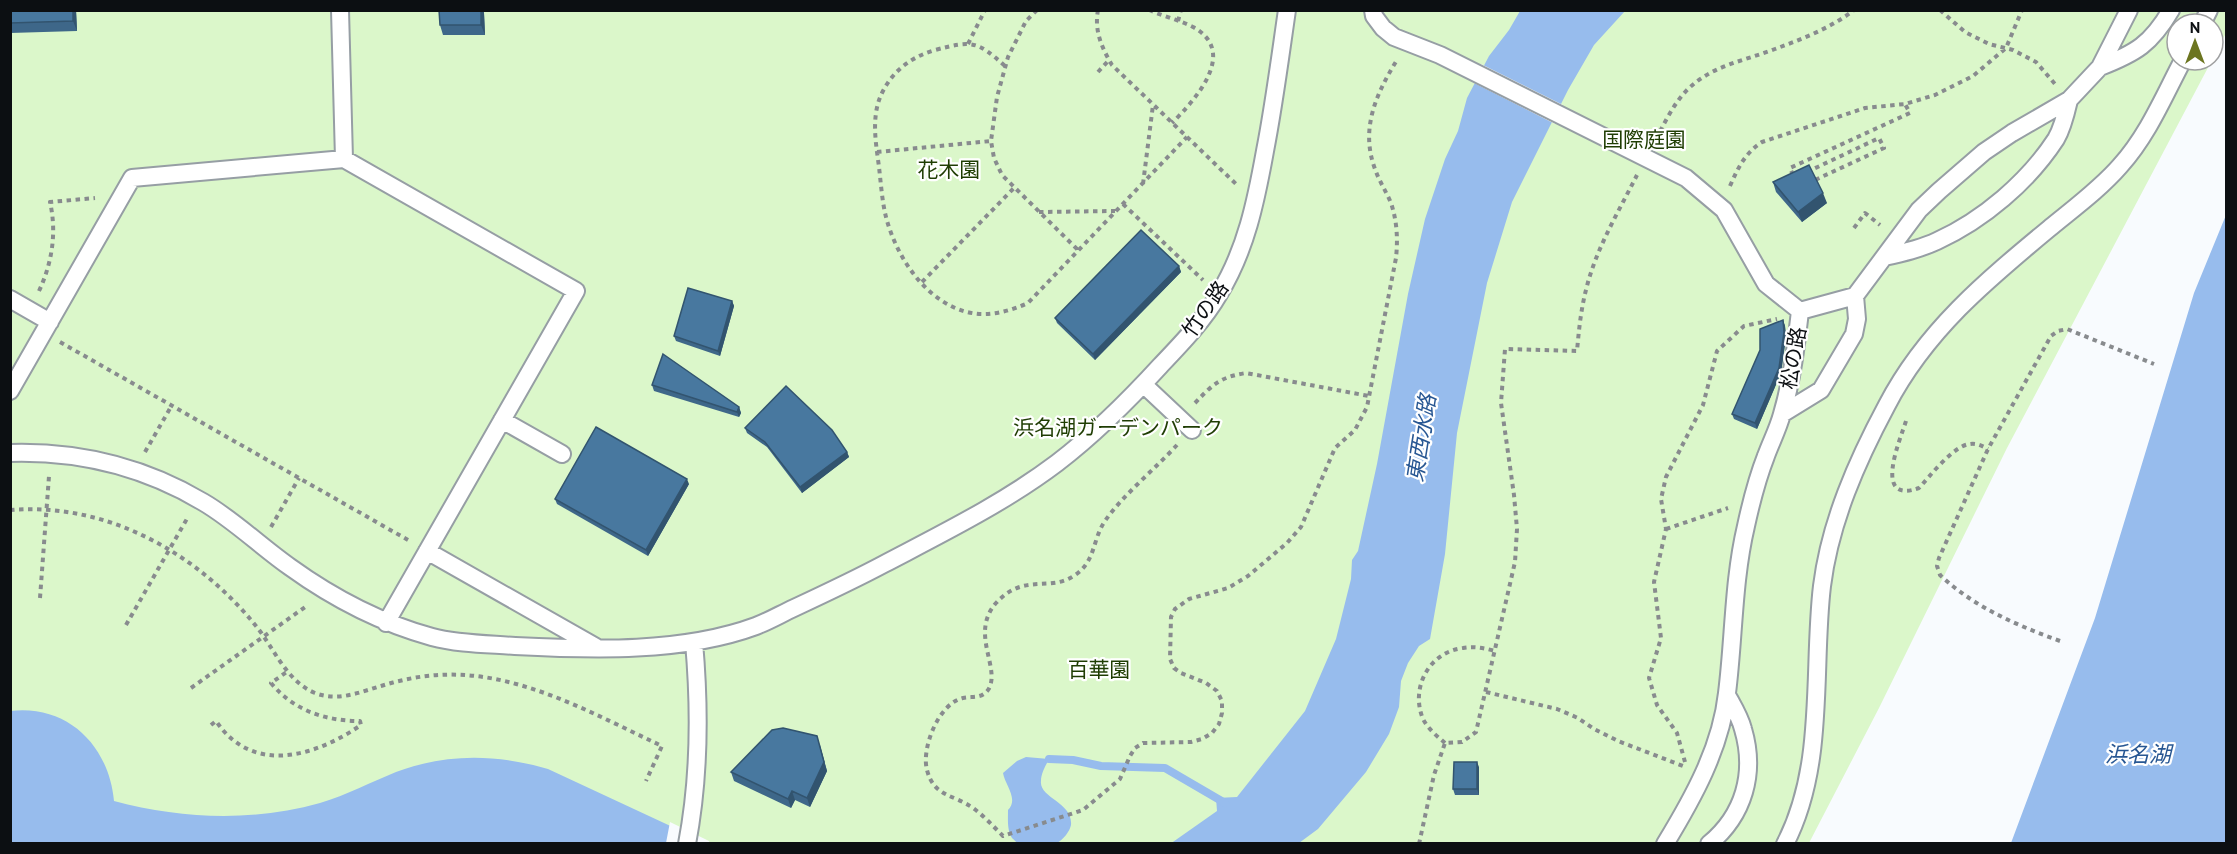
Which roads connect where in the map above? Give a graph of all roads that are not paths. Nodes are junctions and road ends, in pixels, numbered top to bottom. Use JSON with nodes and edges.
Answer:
{"nodes":[{"id":1,"x":340,"y":10,"type":"edge"},
{"id":2,"x":1287,"y":10,"type":"edge"},
{"id":3,"x":1373,"y":10,"type":"edge"},
{"id":4,"x":2129,"y":10,"type":"edge"},
{"id":5,"x":2171,"y":10,"type":"edge"},
{"id":6,"x":2100,"y":67,"type":"junction"},
{"id":7,"x":2177,"y":72,"type":"edge"},
{"id":8,"x":2069,"y":100,"type":"junction"},
{"id":9,"x":344,"y":159,"type":"junction"},
{"id":10,"x":1884,"y":257,"type":"junction"},
{"id":11,"x":1855,"y":296,"type":"junction"},
{"id":12,"x":10,"y":299,"type":"edge"},
{"id":13,"x":1800,"y":311,"type":"junction"},
{"id":14,"x":47,"y":327,"type":"junction"},
{"id":15,"x":1143,"y":384,"type":"junction"},
{"id":16,"x":10,"y":391,"type":"edge"},
{"id":17,"x":1782,"y":414,"type":"junction"},
{"id":18,"x":502,"y":420,"type":"junction"},
{"id":19,"x":1186,"y":425,"type":"road end"},
{"id":20,"x":10,"y":453,"type":"edge"},
{"id":21,"x":562,"y":454,"type":"dead end"},
{"id":22,"x":427,"y":551,"type":"junction"},
{"id":23,"x":386,"y":623,"type":"junction"},
{"id":24,"x":694,"y":642,"type":"junction"},
{"id":25,"x":597,"y":647,"type":"junction"},
{"id":26,"x":1727,"y":695,"type":"junction"},
{"id":27,"x":687,"y":843,"type":"edge"},
{"id":28,"x":1665,"y":843,"type":"edge"},
{"id":29,"x":1709,"y":843,"type":"edge"},
{"id":30,"x":1785,"y":843,"type":"edge"}],
"edges":[{"from":1,"to":9,"type":"lane"},
{"from":2,"to":15,"type":"lane","name":"竹の路"},
{"from":3,"to":13,"type":"lane"},
{"from":4,"to":6,"type":"lane"},
{"from":5,"to":6,"type":"lane"},
{"from":6,"to":8,"type":"lane"},
{"from":7,"to":30,"type":"lane"},
{"from":8,"to":10,"type":"lane"},
{"from":8,"to":10,"type":"lane"},
{"from":9,"to":14,"type":"lane"},
{"from":9,"to":18,"type":"lane"},
{"from":10,"to":11,"type":"lane"},
{"from":11,"to":13,"type":"lane","name":"松の路"},
{"from":11,"to":17,"type":"lane"},
{"from":12,"to":14,"type":"lane"},
{"from":13,"to":17,"type":"lane","name":"松の路"},
{"from":14,"to":16,"type":"lane"},
{"from":15,"to":19,"type":"lane"},
{"from":15,"to":24,"type":"lane","name":"竹の路"},
{"from":17,"to":26,"type":"lane","name":"松の路"},
{"from":18,"to":21,"type":"lane"},
{"from":18,"to":22,"type":"lane"},
{"from":20,"to":23,"type":"lane","name":"竹の路"},
{"from":22,"to":23,"type":"lane"},
{"from":22,"to":25,"type":"lane"},
{"from":23,"to":25,"type":"lane","name":"竹の路"},
{"from":24,"to":25,"type":"lane","name":"竹の路"},
{"from":24,"to":27,"type":"lane"},
{"from":26,"to":28,"type":"lane","name":"松の路"},
{"from":26,"to":29,"type":"lane"}]}
